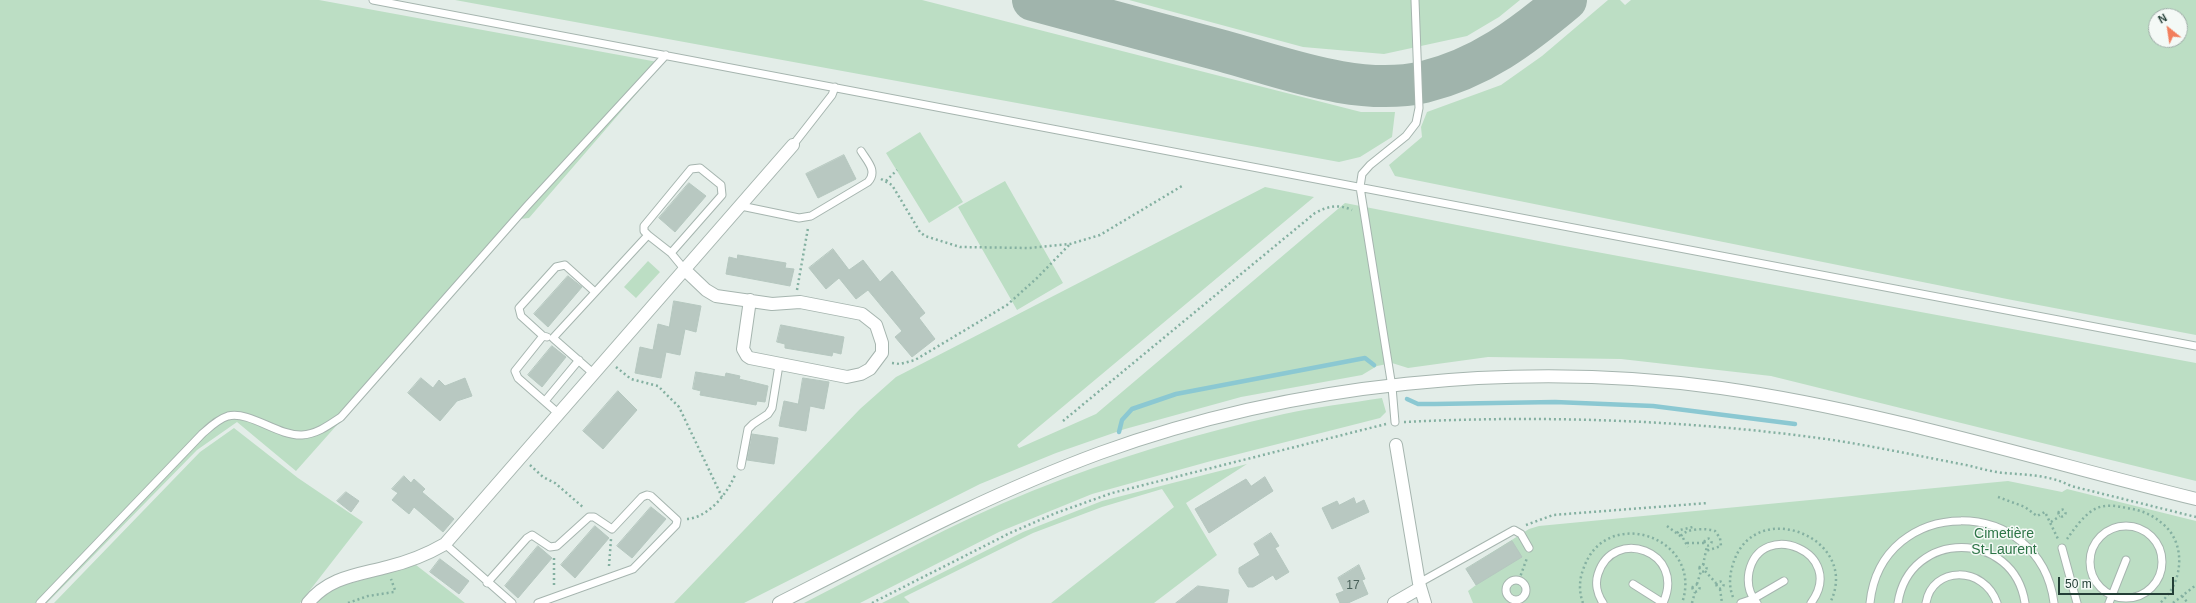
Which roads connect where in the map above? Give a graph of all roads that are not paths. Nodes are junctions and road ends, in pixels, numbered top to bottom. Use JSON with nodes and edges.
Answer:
{"nodes":[{"id":1,"x":373,"y":0,"type":"edge"},
{"id":2,"x":1415,"y":0,"type":"edge"},
{"id":3,"x":666,"y":55,"type":"junction"},
{"id":4,"x":835,"y":87,"type":"junction"},
{"id":5,"x":793,"y":145,"type":"joint"},
{"id":6,"x":861,"y":150,"type":"dead end"},
{"id":7,"x":1360,"y":187,"type":"junction"},
{"id":8,"x":741,"y":206,"type":"junction"},
{"id":9,"x":648,"y":235,"type":"junction"},
{"id":10,"x":671,"y":254,"type":"junction"},
{"id":11,"x":685,"y":270,"type":"junction"},
{"id":12,"x":595,"y":292,"type":"junction"},
{"id":13,"x":750,"y":300,"type":"junction"},
{"id":14,"x":542,"y":336,"type":"junction"},
{"id":15,"x":553,"y":338,"type":"junction"},
{"id":16,"x":2196,"y":346,"type":"edge"},
{"id":17,"x":579,"y":360,"type":"junction"},
{"id":18,"x":779,"y":365,"type":"junction"},
{"id":19,"x":594,"y":374,"type":"junction"},
{"id":20,"x":1392,"y":387,"type":"junction"},
{"id":21,"x":545,"y":401,"type":"junction"},
{"id":22,"x":559,"y":414,"type":"junction"},
{"id":23,"x":1395,"y":422,"type":"road end"},
{"id":24,"x":1396,"y":445,"type":"dead end"},
{"id":25,"x":741,"y":466,"type":"road end"},
{"id":26,"x":2196,"y":499,"type":"edge"},
{"id":27,"x":445,"y":544,"type":"junction"},
{"id":28,"x":1529,"y":548,"type":"road end"},
{"id":29,"x":2062,"y":548,"type":"road end"},
{"id":30,"x":2126,"y":560,"type":"dead end"},
{"id":31,"x":1784,"y":581,"type":"dead end"},
{"id":32,"x":487,"y":583,"type":"junction"},
{"id":33,"x":1633,"y":584,"type":"dead end"},
{"id":34,"x":1420,"y":586,"type":"junction"},
{"id":35,"x":2112,"y":595,"type":"junction"},
{"id":36,"x":1523,"y":601,"type":"edge"},
{"id":37,"x":1755,"y":601,"type":"edge"},
{"id":38,"x":40,"y":603,"type":"edge"},
{"id":39,"x":308,"y":603,"type":"edge"},
{"id":40,"x":512,"y":603,"type":"edge"},
{"id":41,"x":538,"y":603,"type":"edge"},
{"id":42,"x":779,"y":603,"type":"edge"},
{"id":43,"x":1394,"y":603,"type":"edge"},
{"id":44,"x":1425,"y":603,"type":"edge"},
{"id":45,"x":1602,"y":603,"type":"edge"},
{"id":46,"x":1663,"y":603,"type":"edge"},
{"id":47,"x":1742,"y":603,"type":"edge"},
{"id":48,"x":1811,"y":603,"type":"edge"},
{"id":49,"x":1870,"y":603,"type":"edge"},
{"id":50,"x":1898,"y":603,"type":"edge"},
{"id":51,"x":1926,"y":603,"type":"edge"},
{"id":52,"x":1997,"y":603,"type":"edge"},
{"id":53,"x":2025,"y":603,"type":"edge"},
{"id":54,"x":2054,"y":603,"type":"edge"},
{"id":55,"x":2077,"y":603,"type":"edge"},
{"id":56,"x":2109,"y":603,"type":"edge"}],
"edges":[{"from":1,"to":3,"type":"lane"},
{"from":2,"to":7,"type":"lane"},
{"from":3,"to":4,"type":"lane"},
{"from":3,"to":38,"type":"lane"},
{"from":4,"to":5,"type":"lane"},
{"from":4,"to":7,"type":"lane"},
{"from":5,"to":8,"type":"street"},
{"from":6,"to":8,"type":"lane"},
{"from":7,"to":16,"type":"lane"},
{"from":7,"to":20,"type":"lane"},
{"from":8,"to":11,"type":"street"},
{"from":9,"to":10,"type":"lane"},
{"from":9,"to":10,"type":"lane"},
{"from":9,"to":12,"type":"lane"},
{"from":10,"to":11,"type":"lane"},
{"from":11,"to":13,"type":"street"},
{"from":11,"to":19,"type":"street"},
{"from":12,"to":14,"type":"lane"},
{"from":12,"to":15,"type":"lane"},
{"from":13,"to":18,"type":"street"},
{"from":13,"to":18,"type":"street"},
{"from":14,"to":15,"type":"lane"},
{"from":14,"to":21,"type":"lane"},
{"from":15,"to":17,"type":"lane"},
{"from":17,"to":19,"type":"lane"},
{"from":17,"to":21,"type":"lane"},
{"from":18,"to":25,"type":"lane"},
{"from":19,"to":22,"type":"street"},
{"from":20,"to":23,"type":"lane"},
{"from":20,"to":26,"type":"street"},
{"from":20,"to":42,"type":"street"},
{"from":21,"to":22,"type":"lane"},
{"from":22,"to":27,"type":"street"},
{"from":24,"to":34,"type":"street"},
{"from":27,"to":32,"type":"lane"},
{"from":27,"to":39,"type":"street"},
{"from":28,"to":34,"type":"lane"},
{"from":29,"to":55,"type":"lane"},
{"from":30,"to":35,"type":"lane"},
{"from":31,"to":37,"type":"lane"},
{"from":32,"to":40,"type":"lane"},
{"from":32,"to":41,"type":"lane"},
{"from":33,"to":46,"type":"lane"},
{"from":34,"to":43,"type":"street"},
{"from":34,"to":44,"type":"street"},
{"from":35,"to":35,"type":"lane"},
{"from":35,"to":56,"type":"lane"},
{"from":36,"to":36,"type":"lane"},
{"from":37,"to":47,"type":"lane"},
{"from":37,"to":48,"type":"lane"},
{"from":45,"to":46,"type":"lane"},
{"from":49,"to":54,"type":"lane"},
{"from":50,"to":53,"type":"lane"},
{"from":51,"to":52,"type":"lane"}]}
